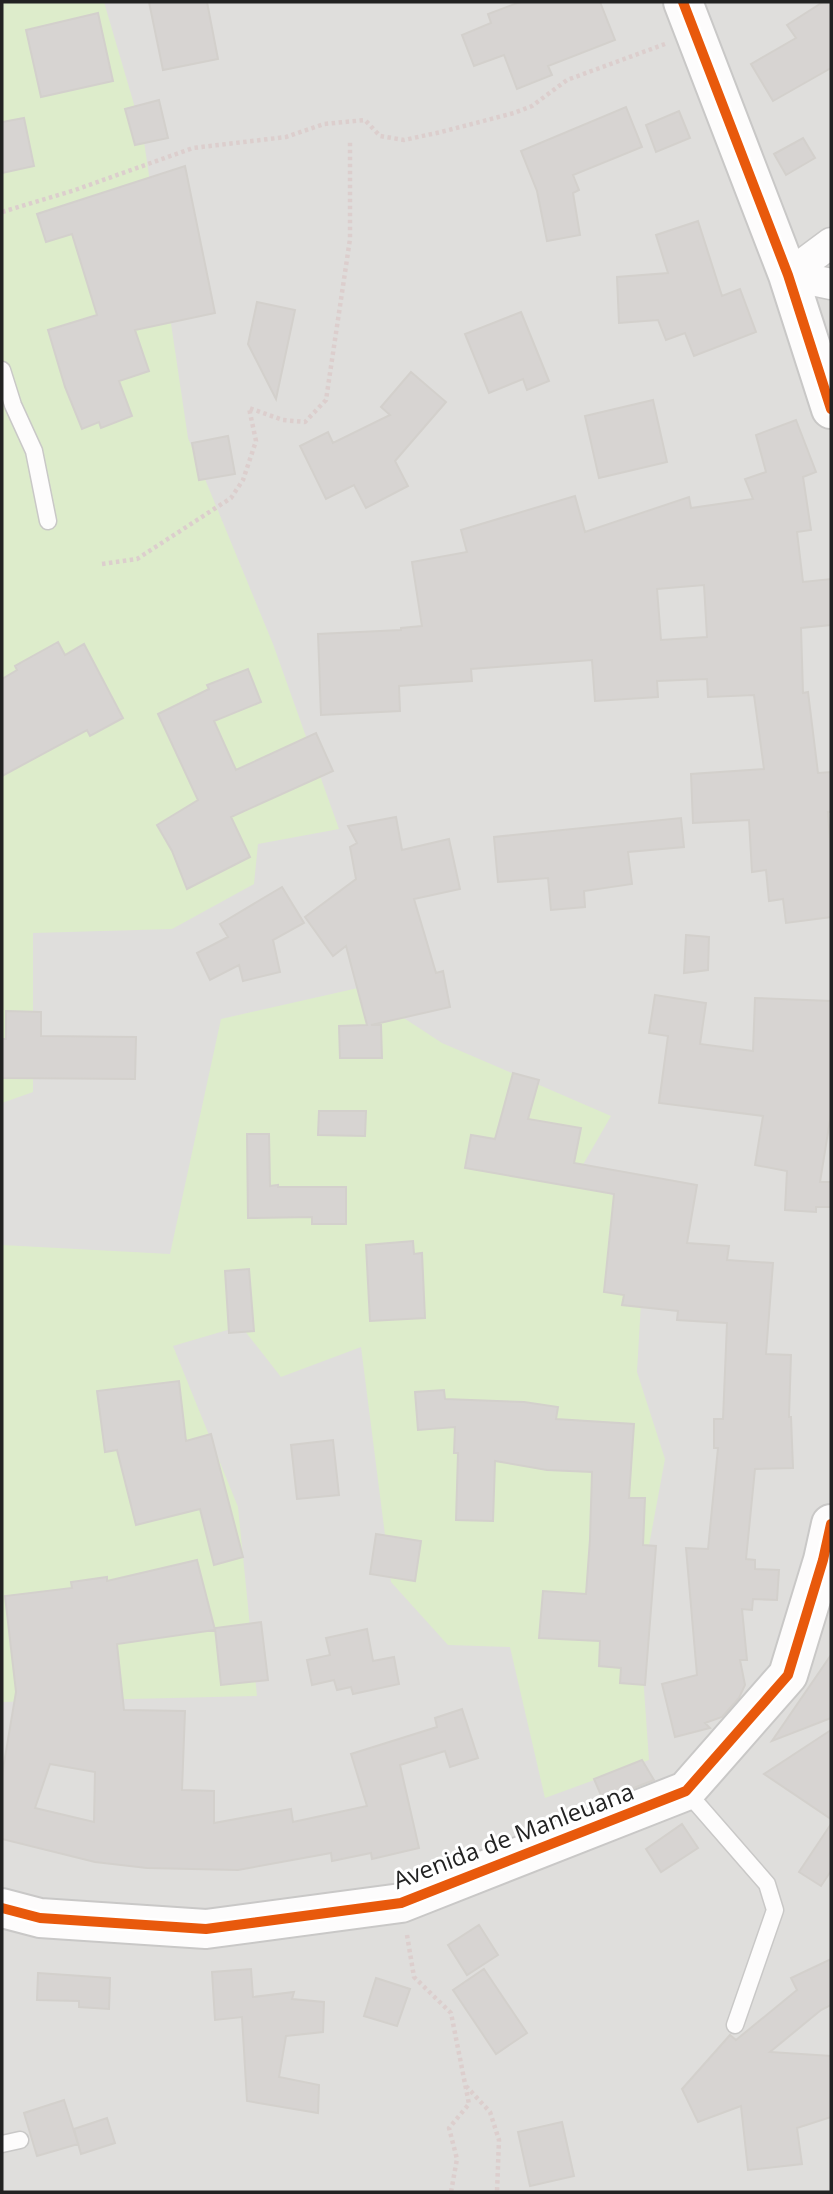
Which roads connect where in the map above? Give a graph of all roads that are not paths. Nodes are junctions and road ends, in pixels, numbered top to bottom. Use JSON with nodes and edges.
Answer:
{"nodes":[{"id":1,"x":683,"y":2,"type":"edge"},
{"id":2,"x":831,"y":243,"type":"edge"},
{"id":3,"x":788,"y":275,"type":"junction"},
{"id":4,"x":831,"y":284,"type":"edge"},
{"id":5,"x":2,"y":370,"type":"edge"},
{"id":6,"x":831,"y":409,"type":"edge"},
{"id":7,"x":48,"y":521,"type":"dead end"},
{"id":8,"x":831,"y":1524,"type":"edge"},
{"id":9,"x":686,"y":1791,"type":"junction"},
{"id":10,"x":2,"y":1908,"type":"edge"},
{"id":11,"x":735,"y":2025,"type":"dead end"},
{"id":12,"x":20,"y":2140,"type":"dead end"},
{"id":13,"x":2,"y":2144,"type":"edge"}],
"edges":[{"from":1,"to":3,"type":"street"},
{"from":2,"to":3,"type":"street"},
{"from":3,"to":4,"type":"street"},
{"from":3,"to":6,"type":"street"},
{"from":5,"to":7,"type":"lane"},
{"from":8,"to":9,"type":"street","name":"Avenida de Manleuana"},
{"from":9,"to":10,"type":"street","name":"Avenida de Manleuana"},
{"from":9,"to":11,"type":"lane"},
{"from":12,"to":13,"type":"lane"}]}
